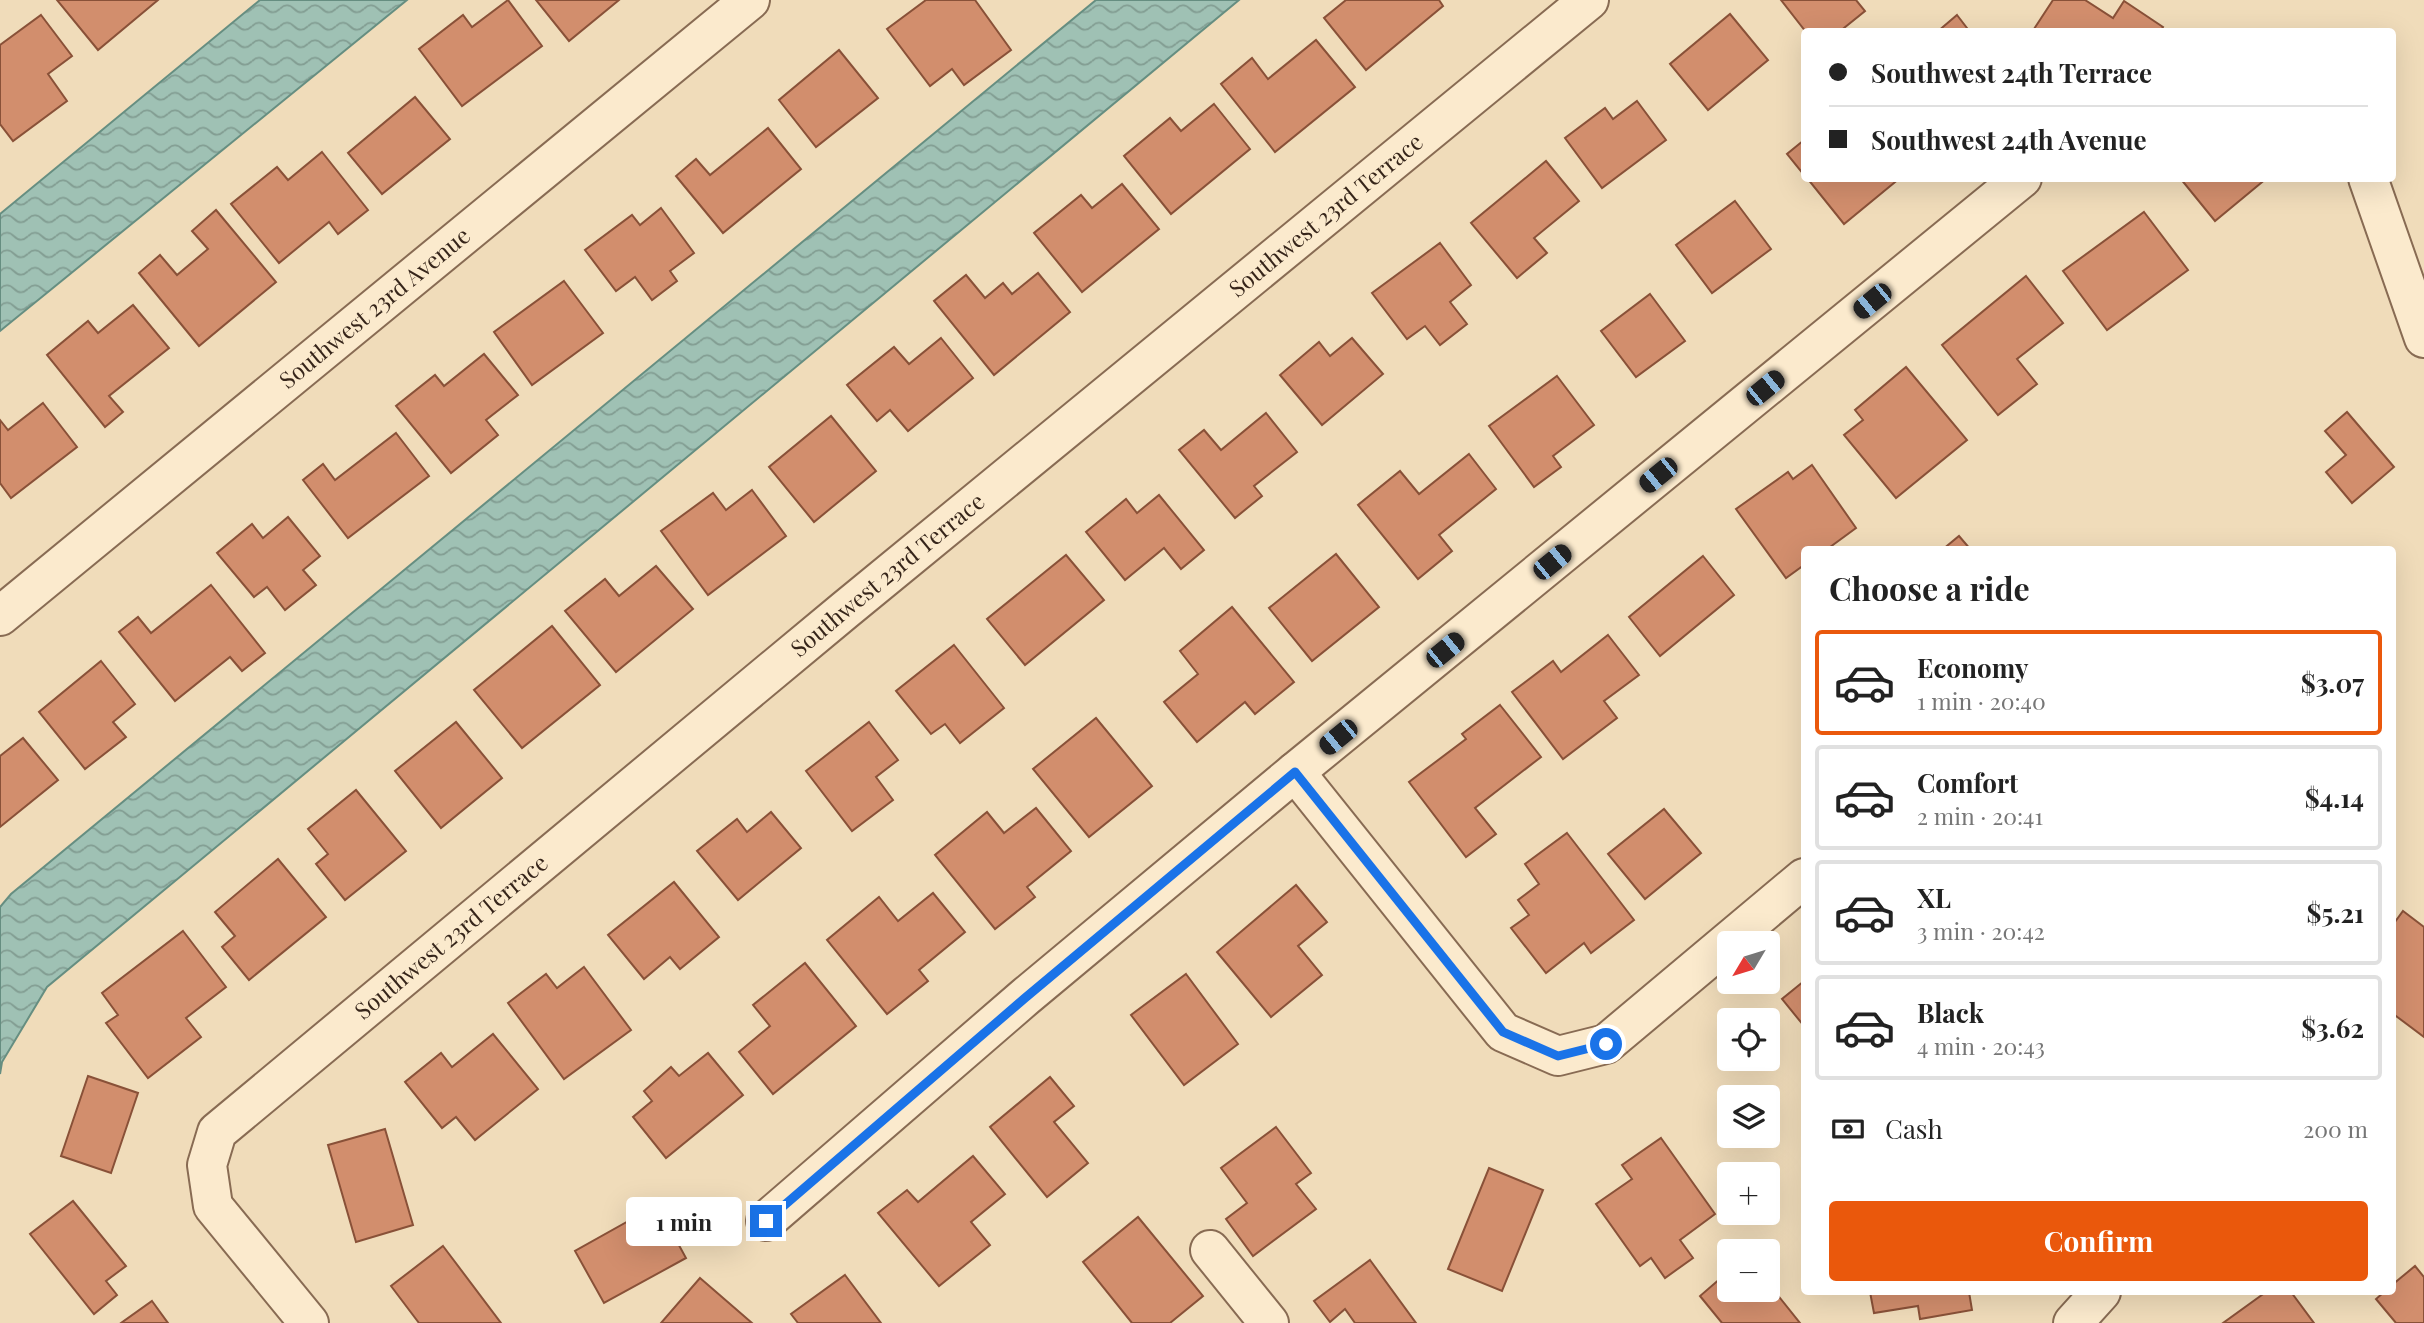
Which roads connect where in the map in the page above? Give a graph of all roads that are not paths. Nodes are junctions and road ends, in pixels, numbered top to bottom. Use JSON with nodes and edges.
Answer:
{"nodes":[{"id":1,"x":750,"y":0,"type":"edge"},
{"id":2,"x":1588,"y":0,"type":"edge"},
{"id":3,"x":2017,"y":182,"type":"edge"},
{"id":4,"x":2369,"y":182,"type":"edge"},
{"id":5,"x":2424,"y":338,"type":"edge"},
{"id":6,"x":0,"y":616,"type":"edge"},
{"id":7,"x":1295,"y":772,"type":"junction"},
{"id":8,"x":1801,"y":881,"type":"edge"},
{"id":9,"x":766,"y":1221,"type":"dead end"},
{"id":10,"x":1210,"y":1250,"type":"dead end"},
{"id":11,"x":2098,"y":1295,"type":"edge"},
{"id":12,"x":309,"y":1323,"type":"edge"},
{"id":13,"x":1269,"y":1323,"type":"edge"},
{"id":14,"x":2073,"y":1323,"type":"edge"}],
"edges":[{"from":1,"to":6,"type":"street","name":"Southwest 23rd Avenue"},
{"from":2,"to":12,"type":"street","name":"Southwest 23rd Terrace"},
{"from":3,"to":7,"type":"street"},
{"from":4,"to":5,"type":"street"},
{"from":7,"to":8,"type":"street"},
{"from":7,"to":9,"type":"street"},
{"from":10,"to":13,"type":"street"},
{"from":11,"to":14,"type":"street"}]}
